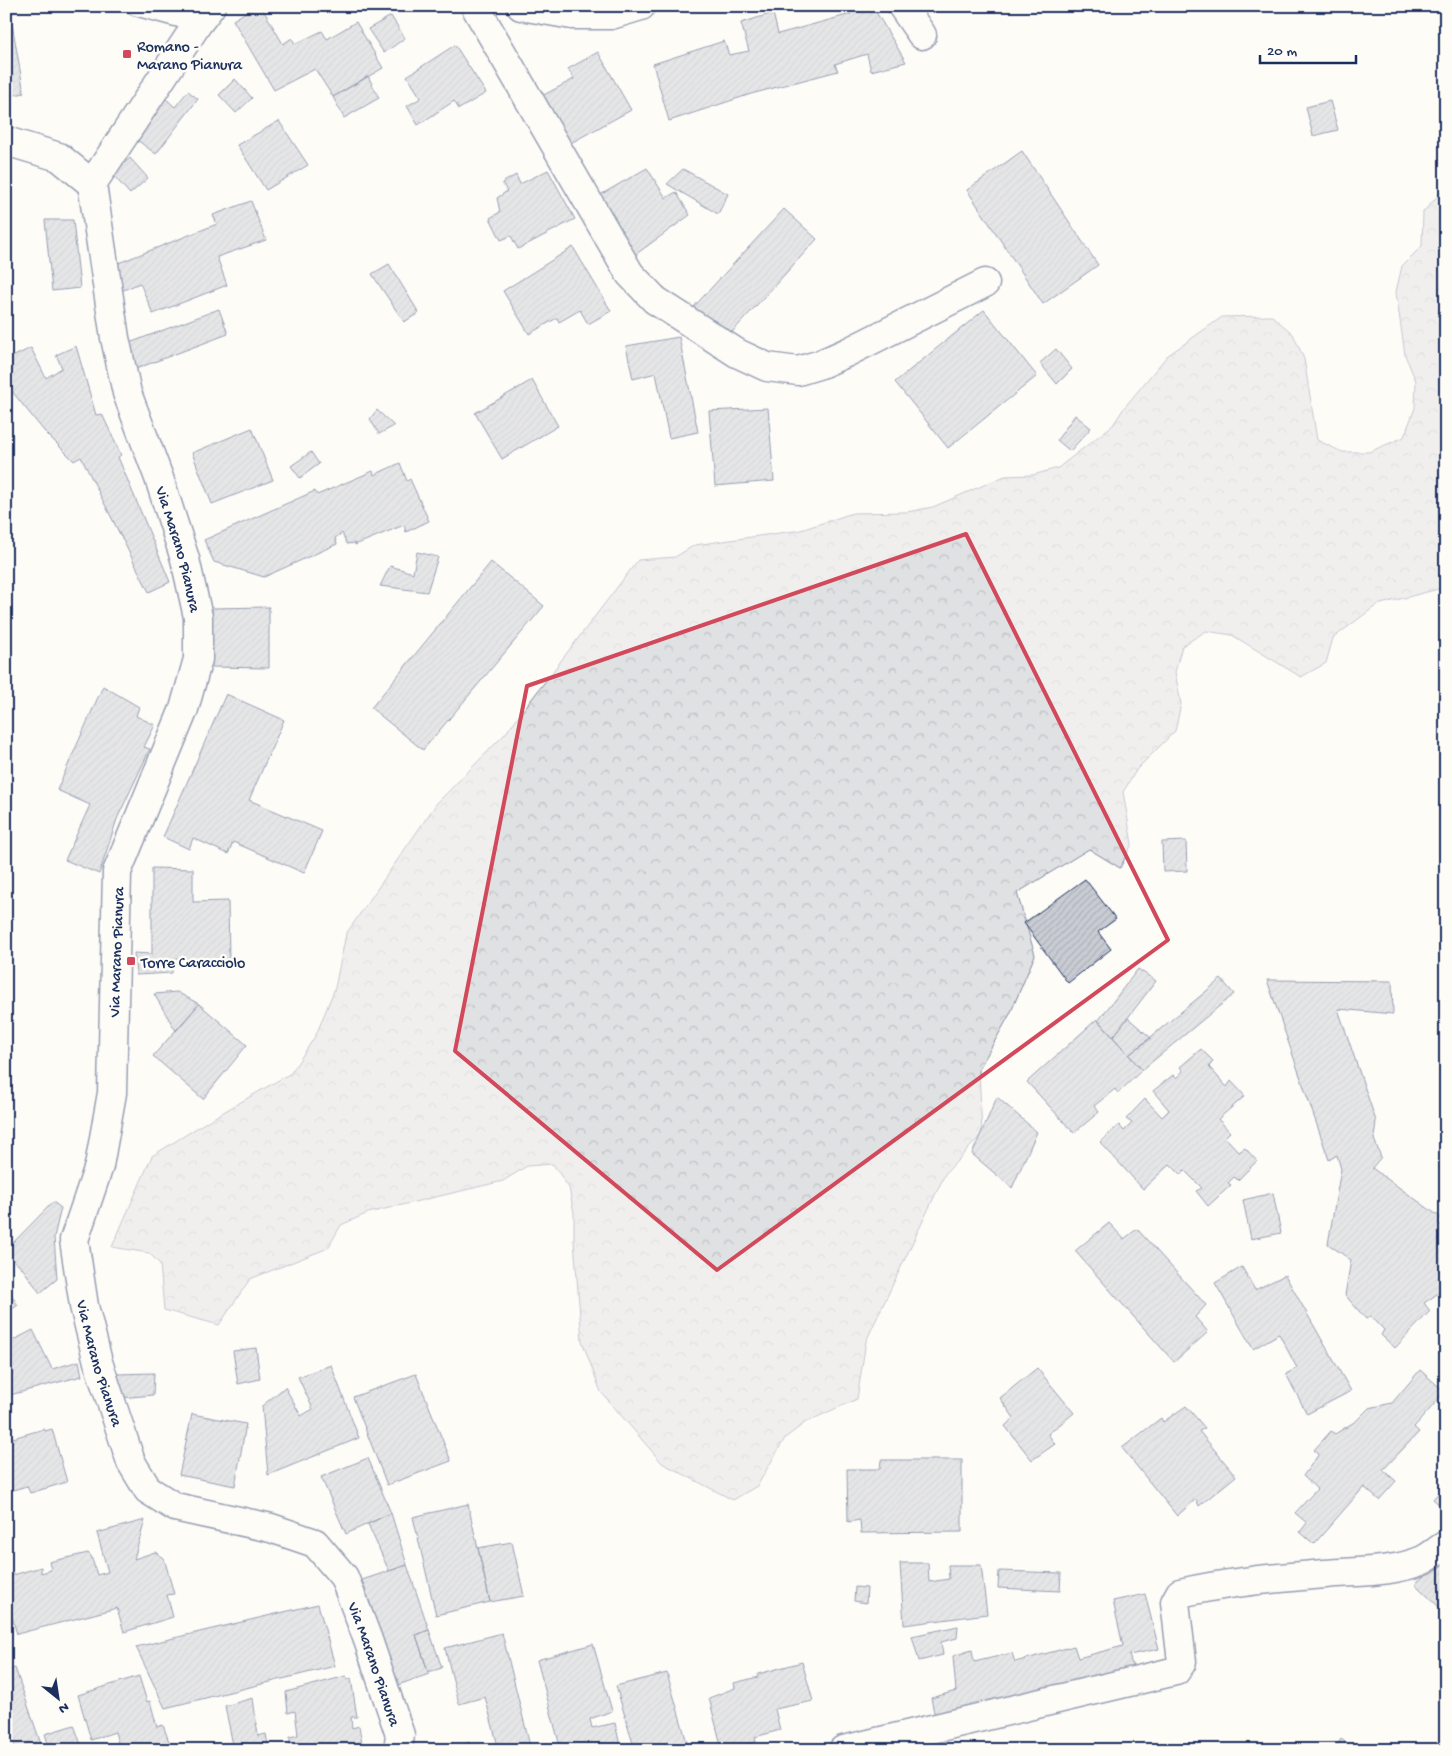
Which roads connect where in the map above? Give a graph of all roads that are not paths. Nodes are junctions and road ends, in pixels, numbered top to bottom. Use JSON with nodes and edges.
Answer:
{"nodes":[{"id":1,"x":135,"y":6,"type":"edge"},
{"id":2,"x":475,"y":6,"type":"edge"},
{"id":3,"x":520,"y":6,"type":"edge"},
{"id":4,"x":641,"y":6,"type":"edge"},
{"id":5,"x":902,"y":6,"type":"edge"},
{"id":6,"x":205,"y":15,"type":"edge"},
{"id":7,"x":922,"y":35,"type":"dead end"},
{"id":8,"x":6,"y":142,"type":"edge"},
{"id":9,"x":92,"y":184,"type":"junction"},
{"id":10,"x":985,"y":283,"type":"dead end"},
{"id":11,"x":1446,"y":1544,"type":"edge"},
{"id":12,"x":398,"y":1750,"type":"edge"},
{"id":13,"x":843,"y":1750,"type":"edge"}],
"edges":[{"from":1,"to":6,"type":"lane"},
{"from":2,"to":10,"type":"street"},
{"from":3,"to":4,"type":"street"},
{"from":5,"to":7,"type":"street"},
{"from":6,"to":9,"type":"street"},
{"from":8,"to":9,"type":"street"},
{"from":9,"to":12,"type":"street","name":"Via Marano Pianura"},
{"from":11,"to":13,"type":"street"}]}
